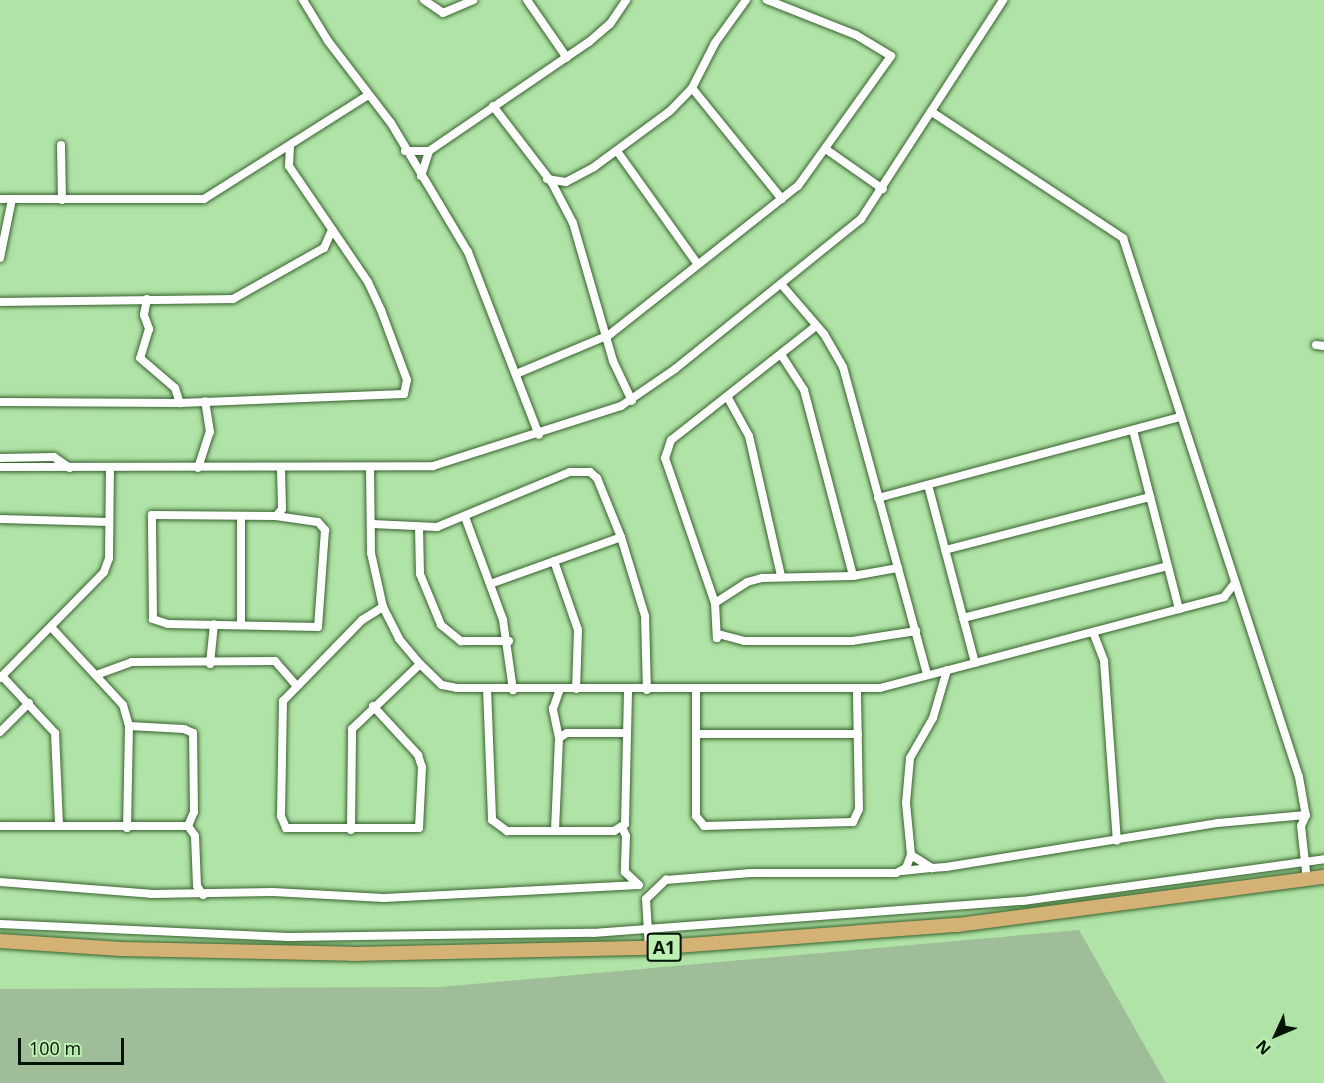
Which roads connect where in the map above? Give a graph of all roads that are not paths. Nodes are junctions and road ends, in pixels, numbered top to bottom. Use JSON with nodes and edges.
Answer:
{"nodes":[{"id":1,"x":303,"y":0,"type":"edge"},
{"id":2,"x":424,"y":0,"type":"edge"},
{"id":3,"x":473,"y":0,"type":"edge"},
{"id":4,"x":527,"y":0,"type":"edge"},
{"id":5,"x":626,"y":0,"type":"edge"},
{"id":6,"x":746,"y":0,"type":"edge"},
{"id":7,"x":768,"y":0,"type":"edge"},
{"id":8,"x":1003,"y":0,"type":"edge"},
{"id":9,"x":567,"y":58,"type":"junction"},
{"id":10,"x":692,"y":88,"type":"junction"},
{"id":11,"x":367,"y":96,"type":"junction"},
{"id":12,"x":494,"y":106,"type":"junction"},
{"id":13,"x":932,"y":112,"type":"junction"},
{"id":14,"x":290,"y":145,"type":"junction"},
{"id":15,"x":61,"y":146,"type":"dead end"},
{"id":16,"x":827,"y":150,"type":"junction"},
{"id":17,"x":405,"y":151,"type":"junction"},
{"id":18,"x":429,"y":151,"type":"junction"},
{"id":19,"x":617,"y":152,"type":"junction"},
{"id":20,"x":269,"y":160,"type":"junction"},
{"id":21,"x":290,"y":166,"type":"junction"},
{"id":22,"x":421,"y":176,"type":"junction"},
{"id":23,"x":547,"y":179,"type":"junction"},
{"id":24,"x":566,"y":182,"type":"junction"},
{"id":25,"x":883,"y":189,"type":"junction"},
{"id":26,"x":0,"y":199,"type":"edge"},
{"id":27,"x":12,"y":199,"type":"junction"},
{"id":28,"x":560,"y":199,"type":"junction"},
{"id":29,"x":782,"y":199,"type":"junction"},
{"id":30,"x":62,"y":200,"type":"junction"},
{"id":31,"x":332,"y":230,"type":"junction"},
{"id":32,"x":324,"y":248,"type":"junction"},
{"id":33,"x":348,"y":252,"type":"junction"},
{"id":34,"x":0,"y":258,"type":"edge"},
{"id":35,"x":697,"y":263,"type":"junction"},
{"id":36,"x":781,"y":284,"type":"junction"},
{"id":37,"x":147,"y":299,"type":"junction"},
{"id":38,"x":0,"y":302,"type":"edge"},
{"id":39,"x":816,"y":326,"type":"junction"},
{"id":40,"x":609,"y":335,"type":"junction"},
{"id":41,"x":782,"y":356,"type":"junction"},
{"id":42,"x":516,"y":374,"type":"junction"},
{"id":43,"x":728,"y":398,"type":"junction"},
{"id":44,"x":205,"y":401,"type":"junction"},
{"id":45,"x":632,"y":401,"type":"junction"},
{"id":46,"x":0,"y":402,"type":"edge"},
{"id":47,"x":180,"y":403,"type":"junction"},
{"id":48,"x":1181,"y":417,"type":"junction"},
{"id":49,"x":1133,"y":430,"type":"junction"},
{"id":50,"x":538,"y":435,"type":"junction"},
{"id":51,"x":0,"y":458,"type":"edge"},
{"id":52,"x":0,"y":467,"type":"edge"},
{"id":53,"x":70,"y":468,"type":"junction"},
{"id":54,"x":110,"y":468,"type":"junction"},
{"id":55,"x":198,"y":468,"type":"junction"},
{"id":56,"x":281,"y":468,"type":"junction"},
{"id":57,"x":370,"y":468,"type":"junction"},
{"id":58,"x":928,"y":485,"type":"junction"},
{"id":59,"x":1150,"y":497,"type":"junction"},
{"id":60,"x":878,"y":498,"type":"junction"},
{"id":61,"x":276,"y":516,"type":"junction"},
{"id":62,"x":241,"y":517,"type":"junction"},
{"id":63,"x":465,"y":517,"type":"junction"},
{"id":64,"x":0,"y":519,"type":"edge"},
{"id":65,"x":109,"y":522,"type":"junction"},
{"id":66,"x":372,"y":524,"type":"junction"},
{"id":67,"x":419,"y":527,"type":"junction"},
{"id":68,"x":621,"y":537,"type":"junction"},
{"id":69,"x":945,"y":550,"type":"junction"},
{"id":70,"x":554,"y":561,"type":"junction"},
{"id":71,"x":1168,"y":566,"type":"junction"},
{"id":72,"x":898,"y":568,"type":"junction"},
{"id":73,"x":781,"y":576,"type":"junction"},
{"id":74,"x":853,"y":576,"type":"junction"},
{"id":75,"x":1235,"y":583,"type":"junction"},
{"id":76,"x":490,"y":584,"type":"junction"},
{"id":77,"x":715,"y":603,"type":"junction"},
{"id":78,"x":383,"y":607,"type":"junction"},
{"id":79,"x":1179,"y":609,"type":"junction"},
{"id":80,"x":963,"y":618,"type":"junction"},
{"id":81,"x":214,"y":624,"type":"junction"},
{"id":82,"x":241,"y":626,"type":"junction"},
{"id":83,"x":51,"y":627,"type":"junction"},
{"id":84,"x":916,"y":631,"type":"junction"},
{"id":85,"x":1092,"y":632,"type":"junction"},
{"id":86,"x":509,"y":640,"type":"junction"},
{"id":87,"x":975,"y":663,"type":"junction"},
{"id":88,"x":210,"y":664,"type":"junction"},
{"id":89,"x":420,"y":664,"type":"junction"},
{"id":90,"x":947,"y":670,"type":"junction"},
{"id":91,"x":99,"y":674,"type":"junction"},
{"id":92,"x":927,"y":674,"type":"junction"},
{"id":93,"x":1,"y":677,"type":"edge"},
{"id":94,"x":296,"y":685,"type":"junction"},
{"id":95,"x":487,"y":688,"type":"junction"},
{"id":96,"x":560,"y":689,"type":"junction"},
{"id":97,"x":576,"y":689,"type":"junction"},
{"id":98,"x":628,"y":689,"type":"junction"},
{"id":99,"x":513,"y":690,"type":"junction"},
{"id":100,"x":646,"y":690,"type":"junction"},
{"id":101,"x":696,"y":690,"type":"junction"},
{"id":102,"x":857,"y":691,"type":"junction"},
{"id":103,"x":29,"y":703,"type":"junction"},
{"id":104,"x":373,"y":706,"type":"junction"},
{"id":105,"x":129,"y":726,"type":"junction"},
{"id":106,"x":0,"y":732,"type":"edge"},
{"id":107,"x":627,"y":733,"type":"junction"},
{"id":108,"x":697,"y":734,"type":"junction"},
{"id":109,"x":858,"y":735,"type":"junction"},
{"id":110,"x":559,"y":738,"type":"junction"},
{"id":111,"x":1306,"y":815,"type":"junction"},
{"id":112,"x":59,"y":825,"type":"junction"},
{"id":113,"x":0,"y":826,"type":"edge"},
{"id":114,"x":188,"y":826,"type":"junction"},
{"id":115,"x":622,"y":827,"type":"junction"},
{"id":116,"x":127,"y":828,"type":"junction"},
{"id":117,"x":351,"y":830,"type":"junction"},
{"id":118,"x":555,"y":830,"type":"junction"},
{"id":119,"x":1118,"y":841,"type":"junction"},
{"id":120,"x":911,"y":855,"type":"junction"},
{"id":121,"x":1324,"y":859,"type":"edge"},
{"id":122,"x":1304,"y":862,"type":"junction"},
{"id":123,"x":932,"y":868,"type":"junction"},
{"id":124,"x":902,"y":871,"type":"junction"},
{"id":125,"x":1324,"y":877,"type":"edge"},
{"id":126,"x":1307,"y":880,"type":"junction"},
{"id":127,"x":0,"y":882,"type":"edge"},
{"id":128,"x":639,"y":885,"type":"junction"},
{"id":129,"x":649,"y":892,"type":"junction"},
{"id":130,"x":203,"y":895,"type":"junction"},
{"id":131,"x":0,"y":924,"type":"edge"},
{"id":132,"x":649,"y":930,"type":"junction"},
{"id":133,"x":0,"y":941,"type":"edge"},
{"id":134,"x":649,"y":948,"type":"junction"}],
"edges":[{"from":1,"to":11,"type":"street"},
{"from":2,"to":3,"type":"street"},
{"from":4,"to":9,"type":"street"},
{"from":5,"to":9,"type":"street"},
{"from":6,"to":10,"type":"street"},
{"from":7,"to":16,"type":"street"},
{"from":8,"to":13,"type":"street"},
{"from":9,"to":12,"type":"street"},
{"from":10,"to":19,"type":"street"},
{"from":10,"to":29,"type":"street"},
{"from":11,"to":14,"type":"street"},
{"from":11,"to":17,"type":"street"},
{"from":12,"to":18,"type":"street"},
{"from":12,"to":23,"type":"street"},
{"from":13,"to":25,"type":"street"},
{"from":13,"to":48,"type":"street"},
{"from":14,"to":20,"type":"street"},
{"from":14,"to":21,"type":"street"},
{"from":15,"to":30,"type":"street"},
{"from":16,"to":25,"type":"street"},
{"from":16,"to":29,"type":"street"},
{"from":17,"to":18,"type":"street"},
{"from":17,"to":22,"type":"street"},
{"from":18,"to":22,"type":"street"},
{"from":19,"to":24,"type":"street"},
{"from":19,"to":35,"type":"street"},
{"from":20,"to":21,"type":"street"},
{"from":20,"to":30,"type":"street"},
{"from":21,"to":31,"type":"street"},
{"from":22,"to":42,"type":"street"},
{"from":23,"to":24,"type":"street"},
{"from":23,"to":28,"type":"street"},
{"from":24,"to":28,"type":"street"},
{"from":25,"to":36,"type":"street"},
{"from":26,"to":27,"type":"street"},
{"from":27,"to":30,"type":"street"},
{"from":27,"to":34,"type":"street"},
{"from":28,"to":40,"type":"street"},
{"from":29,"to":35,"type":"street"},
{"from":31,"to":32,"type":"street"},
{"from":31,"to":33,"type":"street"},
{"from":32,"to":33,"type":"street"},
{"from":32,"to":37,"type":"street"},
{"from":33,"to":44,"type":"street"},
{"from":35,"to":40,"type":"street"},
{"from":36,"to":39,"type":"street"},
{"from":36,"to":45,"type":"street"},
{"from":37,"to":38,"type":"street"},
{"from":37,"to":47,"type":"street"},
{"from":39,"to":41,"type":"street"},
{"from":39,"to":60,"type":"street"},
{"from":40,"to":42,"type":"street"},
{"from":40,"to":45,"type":"street"},
{"from":41,"to":43,"type":"street"},
{"from":41,"to":74,"type":"street"},
{"from":42,"to":50,"type":"street"},
{"from":43,"to":73,"type":"street"},
{"from":43,"to":77,"type":"street"},
{"from":44,"to":47,"type":"street"},
{"from":44,"to":55,"type":"street"},
{"from":45,"to":50,"type":"street"},
{"from":46,"to":47,"type":"street"},
{"from":48,"to":49,"type":"street"},
{"from":48,"to":75,"type":"street"},
{"from":49,"to":58,"type":"street"},
{"from":49,"to":59,"type":"street"},
{"from":50,"to":57,"type":"street"},
{"from":51,"to":53,"type":"street"},
{"from":52,"to":53,"type":"street"},
{"from":53,"to":54,"type":"street"},
{"from":54,"to":55,"type":"street"},
{"from":54,"to":65,"type":"street"},
{"from":55,"to":56,"type":"street"},
{"from":56,"to":57,"type":"street"},
{"from":56,"to":61,"type":"street"},
{"from":57,"to":66,"type":"street"},
{"from":58,"to":60,"type":"street"},
{"from":58,"to":69,"type":"street"},
{"from":59,"to":69,"type":"street"},
{"from":59,"to":71,"type":"street"},
{"from":60,"to":72,"type":"street"},
{"from":61,"to":62,"type":"street"},
{"from":61,"to":82,"type":"street"},
{"from":62,"to":81,"type":"street"},
{"from":62,"to":82,"type":"street"},
{"from":63,"to":67,"type":"street"},
{"from":63,"to":68,"type":"street"},
{"from":63,"to":76,"type":"street"},
{"from":64,"to":65,"type":"street"},
{"from":65,"to":83,"type":"street"},
{"from":66,"to":67,"type":"street"},
{"from":66,"to":78,"type":"street"},
{"from":67,"to":86,"type":"street"},
{"from":68,"to":70,"type":"street"},
{"from":68,"to":100,"type":"street"},
{"from":69,"to":80,"type":"street"},
{"from":70,"to":76,"type":"street"},
{"from":70,"to":97,"type":"street"},
{"from":71,"to":79,"type":"street"},
{"from":71,"to":80,"type":"street"},
{"from":72,"to":74,"type":"street"},
{"from":72,"to":84,"type":"street"},
{"from":73,"to":74,"type":"street"},
{"from":73,"to":77,"type":"street"},
{"from":75,"to":79,"type":"street"},
{"from":75,"to":111,"type":"street"},
{"from":76,"to":86,"type":"street"},
{"from":77,"to":84,"type":"street"},
{"from":78,"to":89,"type":"street"},
{"from":78,"to":94,"type":"street"},
{"from":79,"to":85,"type":"street"},
{"from":80,"to":87,"type":"street"},
{"from":81,"to":82,"type":"street"},
{"from":81,"to":88,"type":"street"},
{"from":83,"to":91,"type":"street"},
{"from":83,"to":93,"type":"street"},
{"from":84,"to":92,"type":"street"},
{"from":85,"to":87,"type":"street"},
{"from":85,"to":119,"type":"street"},
{"from":86,"to":99,"type":"street"},
{"from":87,"to":90,"type":"street"},
{"from":88,"to":91,"type":"street"},
{"from":88,"to":94,"type":"street"},
{"from":89,"to":95,"type":"street"},
{"from":89,"to":104,"type":"street"},
{"from":90,"to":92,"type":"street"},
{"from":90,"to":120,"type":"street"},
{"from":91,"to":105,"type":"street"},
{"from":92,"to":102,"type":"street"},
{"from":93,"to":103,"type":"street"},
{"from":94,"to":117,"type":"street"},
{"from":95,"to":99,"type":"street"},
{"from":95,"to":118,"type":"street"},
{"from":96,"to":97,"type":"street"},
{"from":96,"to":99,"type":"street"},
{"from":96,"to":110,"type":"street"},
{"from":97,"to":98,"type":"street"},
{"from":98,"to":100,"type":"street"},
{"from":98,"to":107,"type":"street"},
{"from":100,"to":101,"type":"street"},
{"from":101,"to":102,"type":"street"},
{"from":101,"to":108,"type":"street"},
{"from":102,"to":109,"type":"street"},
{"from":103,"to":106,"type":"street"},
{"from":103,"to":112,"type":"street"},
{"from":104,"to":117,"type":"street"},
{"from":104,"to":117,"type":"street"},
{"from":105,"to":114,"type":"street"},
{"from":105,"to":116,"type":"street"},
{"from":107,"to":110,"type":"street"},
{"from":107,"to":115,"type":"street"},
{"from":108,"to":109,"type":"street"},
{"from":108,"to":109,"type":"street"},
{"from":110,"to":118,"type":"street"},
{"from":111,"to":119,"type":"street"},
{"from":111,"to":122,"type":"street"},
{"from":112,"to":113,"type":"street"},
{"from":112,"to":116,"type":"street"},
{"from":114,"to":116,"type":"street"},
{"from":114,"to":130,"type":"street"},
{"from":115,"to":118,"type":"street"},
{"from":115,"to":128,"type":"street"},
{"from":119,"to":123,"type":"street"},
{"from":120,"to":123,"type":"street"},
{"from":120,"to":124,"type":"street"},
{"from":121,"to":122,"type":"street"},
{"from":122,"to":126,"type":"street"},
{"from":122,"to":132,"type":"street"},
{"from":123,"to":124,"type":"street"},
{"from":124,"to":129,"type":"street"},
{"from":125,"to":126,"type":"highway","number":"A1"},
{"from":126,"to":134,"type":"highway","number":"A1"},
{"from":127,"to":130,"type":"street"},
{"from":128,"to":129,"type":"street"},
{"from":128,"to":130,"type":"street"},
{"from":129,"to":132,"type":"street"},
{"from":131,"to":132,"type":"street"},
{"from":132,"to":134,"type":"street"},
{"from":133,"to":134,"type":"highway","number":"A1"}]}
